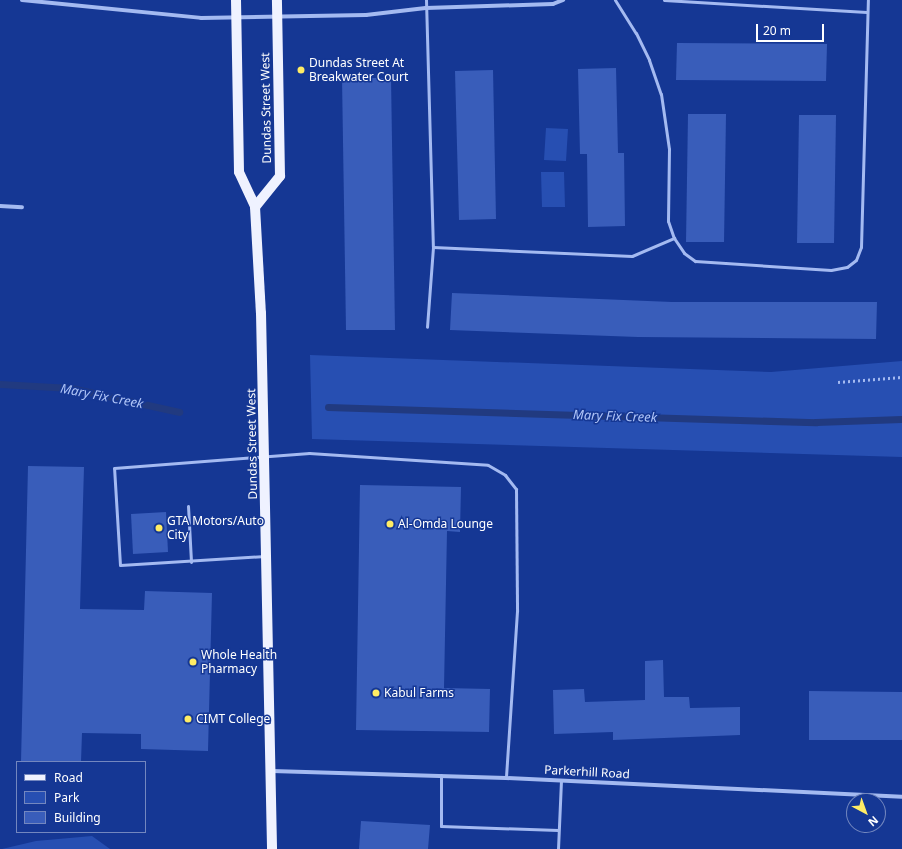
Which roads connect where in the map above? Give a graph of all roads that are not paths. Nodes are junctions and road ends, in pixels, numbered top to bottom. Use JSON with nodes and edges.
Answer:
{"nodes":[{"id":1,"x":22,"y":0,"type":"edge"},
{"id":2,"x":236,"y":0,"type":"edge"},
{"id":3,"x":277,"y":0,"type":"edge"},
{"id":4,"x":426,"y":0,"type":"edge"},
{"id":5,"x":563,"y":0,"type":"edge"},
{"id":6,"x":615,"y":0,"type":"edge"},
{"id":7,"x":664,"y":0,"type":"edge"},
{"id":8,"x":868,"y":0,"type":"edge"},
{"id":9,"x":426,"y":8,"type":"junction"},
{"id":10,"x":867,"y":12,"type":"junction"},
{"id":11,"x":237,"y":17,"type":"junction"},
{"id":12,"x":278,"y":17,"type":"junction"},
{"id":13,"x":0,"y":206,"type":"edge"},
{"id":14,"x":22,"y":207,"type":"dead end"},
{"id":15,"x":255,"y":207,"type":"junction"},
{"id":16,"x":674,"y":238,"type":"junction"},
{"id":17,"x":433,"y":247,"type":"junction"},
{"id":18,"x":427,"y":327,"type":"dead end"},
{"id":19,"x":265,"y":455,"type":"junction"},
{"id":20,"x":188,"y":506,"type":"dead end"},
{"id":21,"x":267,"y":556,"type":"junction"},
{"id":22,"x":191,"y":562,"type":"junction"},
{"id":23,"x":271,"y":771,"type":"junction"},
{"id":24,"x":441,"y":775,"type":"junction"},
{"id":25,"x":506,"y":778,"type":"junction"},
{"id":26,"x":560,"y":781,"type":"junction"},
{"id":27,"x":902,"y":797,"type":"edge"},
{"id":28,"x":558,"y":830,"type":"junction"},
{"id":29,"x":272,"y":849,"type":"edge"},
{"id":30,"x":558,"y":849,"type":"edge"}],
"edges":[{"from":1,"to":11,"type":"street"},
{"from":2,"to":11,"type":"main road","name":"Dundas Street West"},
{"from":3,"to":12,"type":"main road","name":"Dundas Street West"},
{"from":4,"to":9,"type":"lane"},
{"from":5,"to":9,"type":"street"},
{"from":6,"to":16,"type":"lane"},
{"from":7,"to":10,"type":"lane"},
{"from":8,"to":10,"type":"lane"},
{"from":9,"to":12,"type":"street"},
{"from":9,"to":17,"type":"lane"},
{"from":10,"to":16,"type":"lane"},
{"from":11,"to":12,"type":"street"},
{"from":11,"to":15,"type":"main road","name":"Dundas Street West"},
{"from":12,"to":15,"type":"main road","name":"Dundas Street West"},
{"from":13,"to":14,"type":"street"},
{"from":15,"to":19,"type":"main road","name":"Dundas Street West"},
{"from":16,"to":17,"type":"lane"},
{"from":17,"to":18,"type":"lane"},
{"from":19,"to":21,"type":"main road","name":"Dundas Street West"},
{"from":19,"to":22,"type":"lane"},
{"from":19,"to":25,"type":"lane"},
{"from":20,"to":22,"type":"lane"},
{"from":21,"to":22,"type":"lane"},
{"from":21,"to":23,"type":"main road","name":"Dundas Street West"},
{"from":23,"to":24,"type":"street","name":"Parkerhill Road"},
{"from":23,"to":29,"type":"main road","name":"Dundas Street West"},
{"from":24,"to":25,"type":"street","name":"Parkerhill Road"},
{"from":24,"to":28,"type":"lane"},
{"from":25,"to":26,"type":"street","name":"Parkerhill Road"},
{"from":26,"to":27,"type":"street","name":"Parkerhill Road"},
{"from":26,"to":28,"type":"lane"},
{"from":28,"to":30,"type":"lane"}]}
